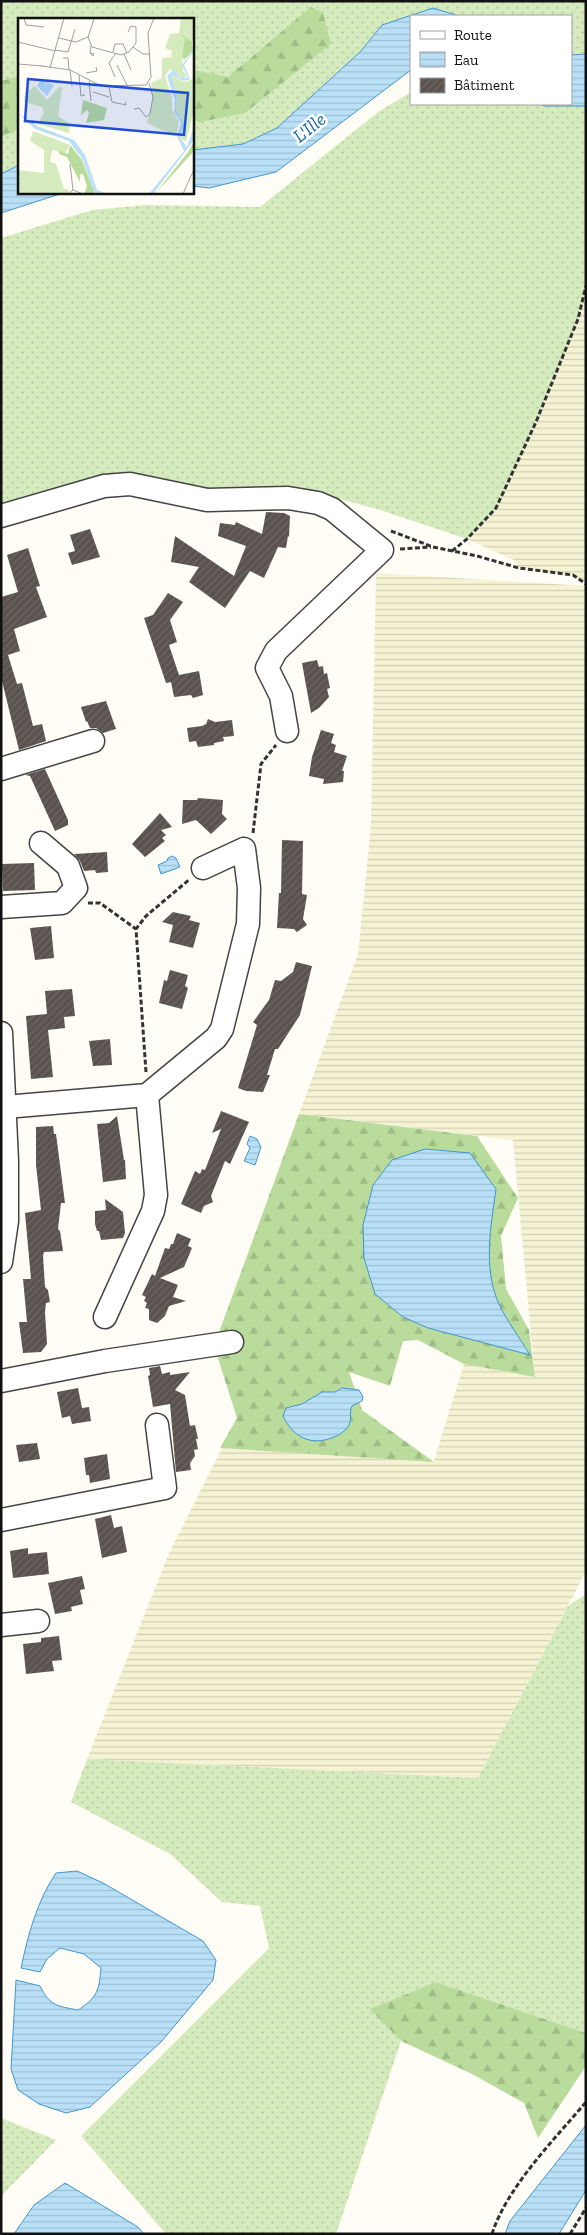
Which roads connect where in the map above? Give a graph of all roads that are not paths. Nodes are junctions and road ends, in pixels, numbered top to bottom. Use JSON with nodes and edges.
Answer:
{"nodes":[{"id":1,"x":1,"y":516,"type":"edge"},
{"id":2,"x":287,"y":730,"type":"road end"},
{"id":3,"x":93,"y":741,"type":"dead end"},
{"id":4,"x":1,"y":769,"type":"edge"},
{"id":5,"x":42,"y":843,"type":"dead end"},
{"id":6,"x":204,"y":868,"type":"road end"},
{"id":7,"x":1,"y":907,"type":"edge"},
{"id":8,"x":1,"y":1033,"type":"edge"},
{"id":9,"x":147,"y":1095,"type":"junction"},
{"id":10,"x":5,"y":1107,"type":"junction"},
{"id":11,"x":1,"y":1262,"type":"edge"},
{"id":12,"x":105,"y":1317,"type":"dead end"},
{"id":13,"x":232,"y":1342,"type":"dead end"},
{"id":14,"x":1,"y":1381,"type":"edge"},
{"id":15,"x":157,"y":1425,"type":"dead end"},
{"id":16,"x":1,"y":1520,"type":"edge"},
{"id":17,"x":38,"y":1621,"type":"dead end"},
{"id":18,"x":1,"y":1625,"type":"edge"}],
"edges":[{"from":1,"to":2,"type":"street"},
{"from":3,"to":4,"type":"street"},
{"from":5,"to":7,"type":"street"},
{"from":6,"to":9,"type":"street"},
{"from":8,"to":10,"type":"street"},
{"from":9,"to":10,"type":"street"},
{"from":9,"to":12,"type":"street"},
{"from":10,"to":11,"type":"street"},
{"from":13,"to":14,"type":"street"},
{"from":15,"to":16,"type":"street"},
{"from":17,"to":18,"type":"street"}]}
